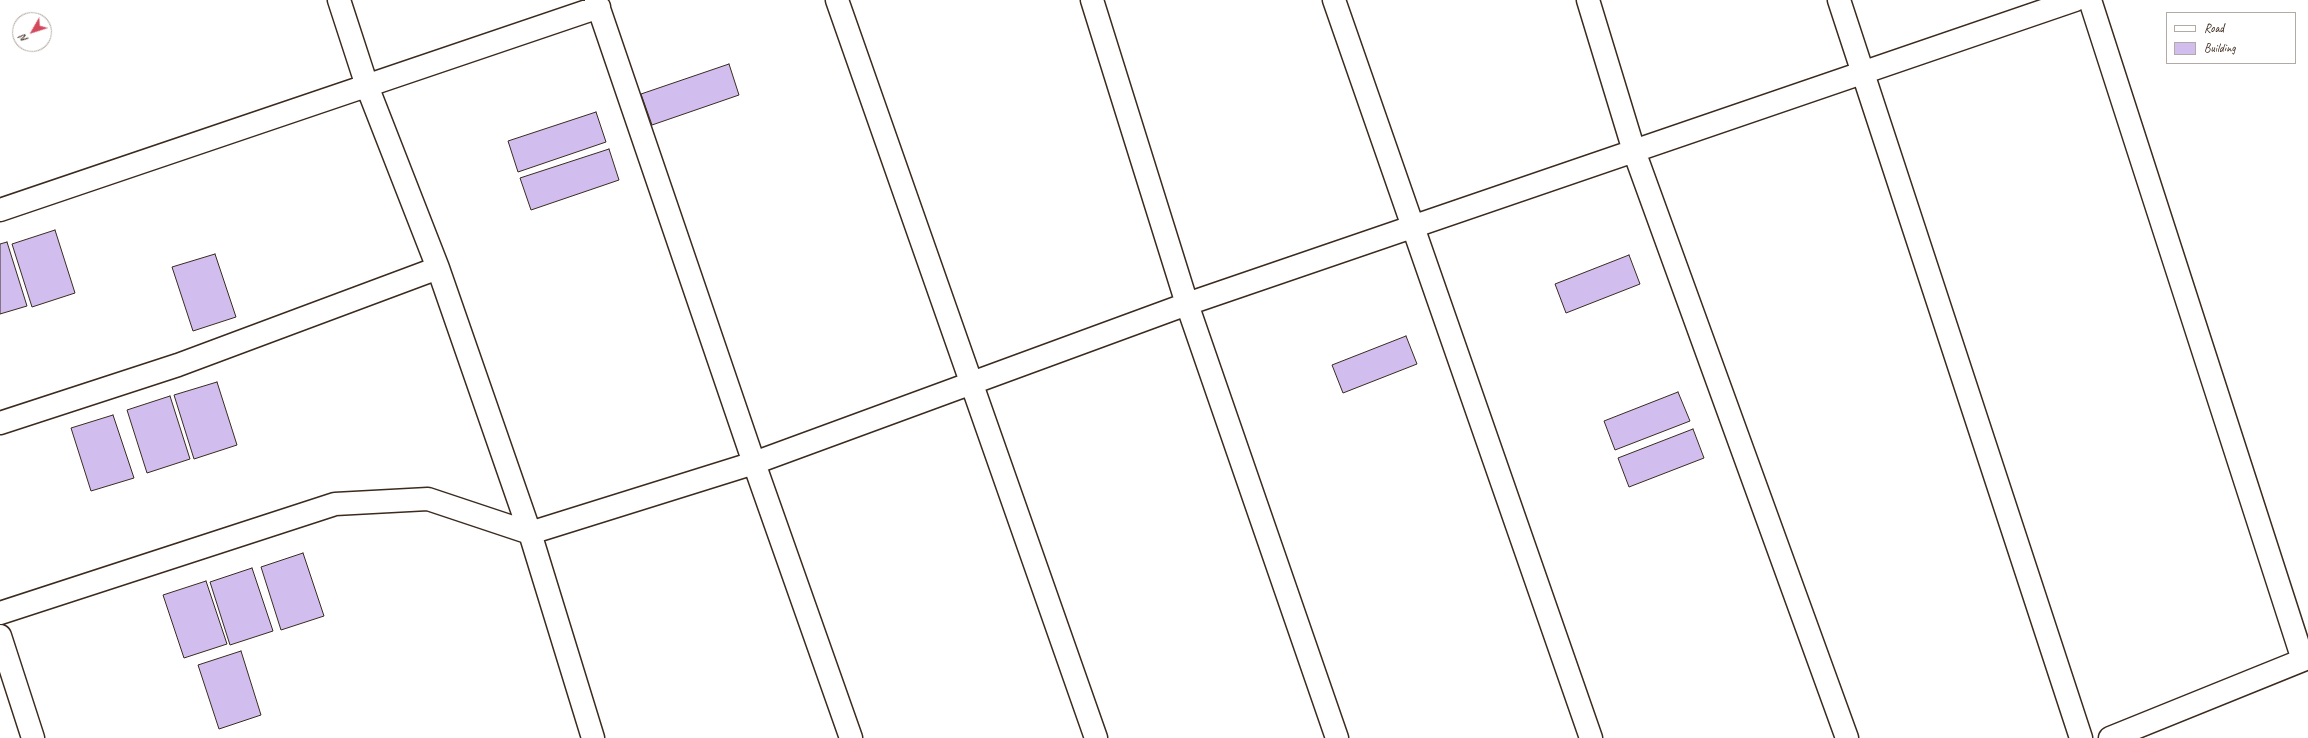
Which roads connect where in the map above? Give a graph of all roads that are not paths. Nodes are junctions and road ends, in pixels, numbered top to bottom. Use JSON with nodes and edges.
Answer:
{"nodes":[{"id":1,"x":339,"y":0,"type":"edge"},
{"id":2,"x":837,"y":0,"type":"edge"},
{"id":3,"x":1092,"y":0,"type":"edge"},
{"id":4,"x":1334,"y":0,"type":"edge"},
{"id":5,"x":1588,"y":0,"type":"edge"},
{"id":6,"x":1839,"y":0,"type":"edge"},
{"id":7,"x":2075,"y":0,"type":"edge"},
{"id":8,"x":2090,"y":0,"type":"edge"},
{"id":9,"x":597,"y":4,"type":"edge"},
{"id":10,"x":1863,"y":73,"type":"junction"},
{"id":11,"x":367,"y":86,"type":"junction"},
{"id":12,"x":1634,"y":151,"type":"junction"},
{"id":13,"x":0,"y":210,"type":"edge"},
{"id":14,"x":1414,"y":226,"type":"junction"},
{"id":15,"x":438,"y":268,"type":"junction"},
{"id":16,"x":1187,"y":304,"type":"junction"},
{"id":17,"x":970,"y":383,"type":"junction"},
{"id":18,"x":0,"y":423,"type":"edge"},
{"id":19,"x":754,"y":463,"type":"junction"},
{"id":20,"x":530,"y":533,"type":"junction"},
{"id":21,"x":0,"y":613,"type":"edge"},
{"id":22,"x":0,"y":636,"type":"edge"},
{"id":23,"x":2306,"y":659,"type":"edge"},
{"id":24,"x":33,"y":738,"type":"edge"},
{"id":25,"x":593,"y":738,"type":"edge"},
{"id":26,"x":851,"y":738,"type":"edge"},
{"id":27,"x":1096,"y":738,"type":"edge"},
{"id":28,"x":1337,"y":738,"type":"edge"},
{"id":29,"x":1591,"y":738,"type":"edge"},
{"id":30,"x":1847,"y":738,"type":"edge"},
{"id":31,"x":2081,"y":738,"type":"edge"},
{"id":32,"x":2110,"y":738,"type":"edge"}],
"edges":[{"from":1,"to":11,"type":"street"},
{"from":2,"to":17,"type":"street"},
{"from":3,"to":16,"type":"street"},
{"from":4,"to":14,"type":"street"},
{"from":5,"to":12,"type":"street"},
{"from":6,"to":10,"type":"street"},
{"from":7,"to":10,"type":"street"},
{"from":8,"to":23,"type":"street"},
{"from":9,"to":11,"type":"street"},
{"from":9,"to":19,"type":"street"},
{"from":10,"to":12,"type":"street"},
{"from":10,"to":31,"type":"street"},
{"from":11,"to":13,"type":"street"},
{"from":11,"to":15,"type":"street"},
{"from":12,"to":14,"type":"street"},
{"from":12,"to":30,"type":"street"},
{"from":14,"to":16,"type":"street"},
{"from":14,"to":29,"type":"street"},
{"from":15,"to":18,"type":"street"},
{"from":15,"to":20,"type":"street"},
{"from":16,"to":17,"type":"street"},
{"from":16,"to":28,"type":"street"},
{"from":17,"to":19,"type":"street"},
{"from":17,"to":27,"type":"street"},
{"from":19,"to":20,"type":"street"},
{"from":19,"to":26,"type":"street"},
{"from":20,"to":21,"type":"street"},
{"from":20,"to":25,"type":"street"},
{"from":22,"to":24,"type":"street"},
{"from":23,"to":32,"type":"street"}]}
